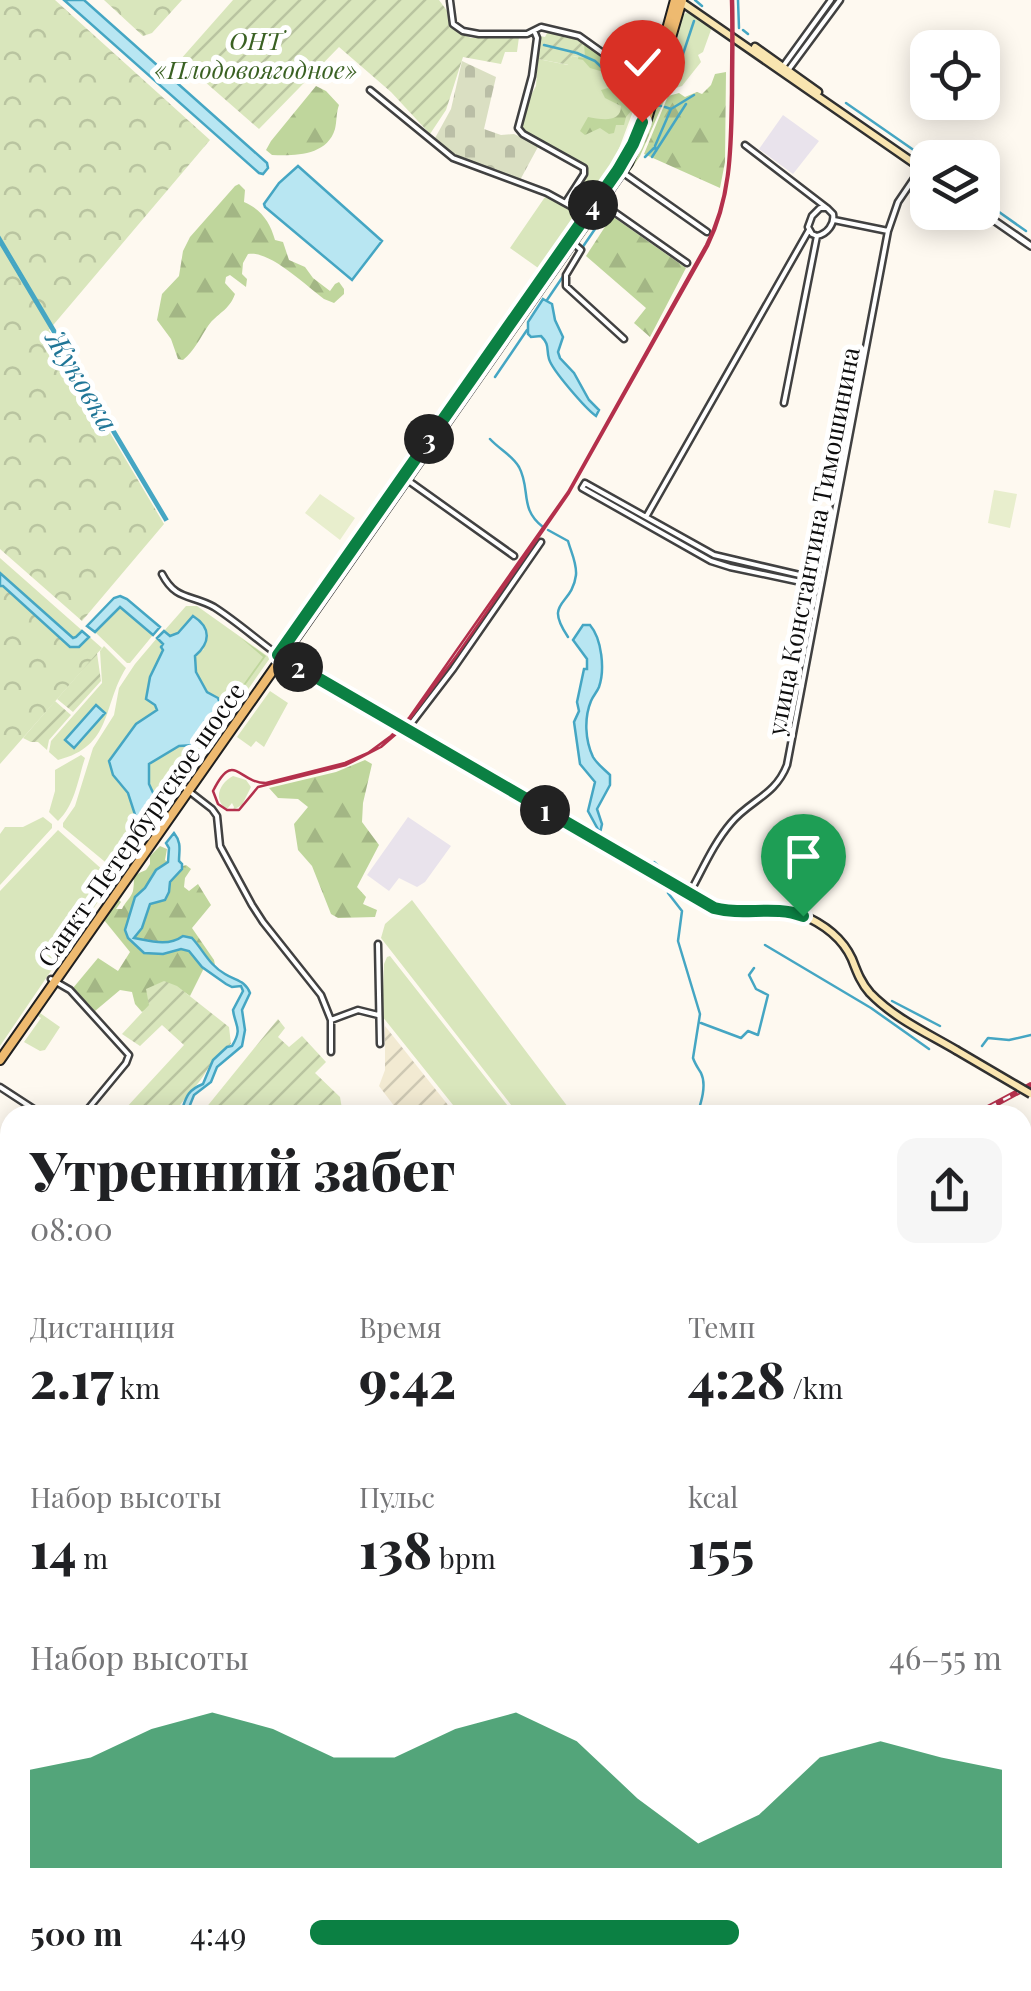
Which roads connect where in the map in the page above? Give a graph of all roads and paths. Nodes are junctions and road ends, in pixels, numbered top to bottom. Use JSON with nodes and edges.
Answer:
{"nodes":[{"id":1,"x":681,"y":0,"type":"edge"},
{"id":2,"x":831,"y":0,"type":"edge"},
{"id":3,"x":840,"y":0,"type":"edge"},
{"id":4,"x":450,"y":1,"type":"edge"},
{"id":5,"x":535,"y":32,"type":"junction"},
{"id":6,"x":656,"y":70,"type":"junction"},
{"id":7,"x":784,"y":70,"type":"junction"},
{"id":8,"x":370,"y":90,"type":"dead end"},
{"id":9,"x":745,"y":145,"type":"dead end"},
{"id":10,"x":910,"y":161,"type":"edge"},
{"id":11,"x":622,"y":172,"type":"junction"},
{"id":12,"x":910,"y":188,"type":"edge"},
{"id":13,"x":566,"y":202,"type":"junction"},
{"id":14,"x":600,"y":202,"type":"junction"},
{"id":15,"x":827,"y":208,"type":"junction"},
{"id":16,"x":587,"y":214,"type":"junction"},
{"id":17,"x":834,"y":220,"type":"junction"},
{"id":18,"x":1000,"y":224,"type":"edge"},
{"id":19,"x":809,"y":230,"type":"junction"},
{"id":20,"x":888,"y":230,"type":"junction"},
{"id":21,"x":707,"y":232,"type":"dead end"},
{"id":22,"x":817,"y":236,"type":"junction"},
{"id":23,"x":572,"y":243,"type":"junction"},
{"id":24,"x":1030,"y":243,"type":"edge"},
{"id":25,"x":687,"y":263,"type":"dead end"},
{"id":26,"x":624,"y":339,"type":"dead end"},
{"id":27,"x":784,"y":403,"type":"dead end"},
{"id":28,"x":406,"y":478,"type":"junction"},
{"id":29,"x":646,"y":518,"type":"junction"},
{"id":30,"x":542,"y":542,"type":"dead end"},
{"id":31,"x":514,"y":556,"type":"dead end"},
{"id":32,"x":162,"y":574,"type":"dead end"},
{"id":33,"x":821,"y":583,"type":"junction"},
{"id":34,"x":280,"y":656,"type":"junction"},
{"id":35,"x":406,"y":730,"type":"junction"},
{"id":36,"x":186,"y":789,"type":"junction"},
{"id":37,"x":689,"y":894,"type":"junction"},
{"id":38,"x":378,"y":944,"type":"dead end"},
{"id":39,"x":53,"y":980,"type":"junction"},
{"id":40,"x":378,"y":1016,"type":"junction"},
{"id":41,"x":331,"y":1020,"type":"junction"},
{"id":42,"x":380,"y":1044,"type":"dead end"},
{"id":43,"x":331,"y":1052,"type":"dead end"},
{"id":44,"x":0,"y":1056,"type":"edge"},
{"id":45,"x":0,"y":1086,"type":"edge"},
{"id":46,"x":1031,"y":1094,"type":"edge"},
{"id":47,"x":28,"y":1105,"type":"edge"},
{"id":48,"x":91,"y":1105,"type":"edge"}],
"edges":[{"from":1,"to":6,"type":"main road","name":"Санкт-Петербургское шоссе"},
{"from":1,"to":7,"type":"main road"},
{"from":1,"to":11,"type":"main road","name":"Санкт-Петербургское шоссе"},
{"from":2,"to":7,"type":"street"},
{"from":3,"to":7,"type":"street"},
{"from":4,"to":5,"type":"street"},
{"from":5,"to":6,"type":"street"},
{"from":5,"to":13,"type":"street"},
{"from":6,"to":16,"type":"main road","name":"Санкт-Петербургское шоссе"},
{"from":7,"to":10,"type":"main road"},
{"from":8,"to":13,"type":"street"},
{"from":9,"to":15,"type":"street"},
{"from":11,"to":14,"type":"main road","name":"Санкт-Петербургское шоссе"},
{"from":11,"to":21,"type":"street"},
{"from":12,"to":20,"type":"street","name":"улица Константина Тимошинина"},
{"from":13,"to":16,"type":"street"},
{"from":14,"to":23,"type":"main road","name":"Санкт-Петербургское шоссе"},
{"from":14,"to":25,"type":"street"},
{"from":15,"to":17,"type":"street"},
{"from":15,"to":19,"type":"street"},
{"from":16,"to":34,"type":"main road","name":"Санкт-Петербургское шоссе"},
{"from":17,"to":20,"type":"street"},
{"from":17,"to":22,"type":"street"},
{"from":18,"to":24,"type":"street"},
{"from":19,"to":22,"type":"street"},
{"from":19,"to":29,"type":"street"},
{"from":20,"to":33,"type":"street","name":"улица Константина Тимошинина"},
{"from":22,"to":27,"type":"street"},
{"from":23,"to":26,"type":"street"},
{"from":23,"to":28,"type":"main road","name":"Санкт-Петербургское шоссе"},
{"from":28,"to":31,"type":"street"},
{"from":28,"to":34,"type":"main road","name":"Санкт-Петербургское шоссе"},
{"from":29,"to":33,"type":"street"},
{"from":29,"to":33,"type":"street"},
{"from":30,"to":35,"type":"street"},
{"from":32,"to":34,"type":"street"},
{"from":33,"to":37,"type":"street","name":"улица Константина Тимошинина"},
{"from":34,"to":35,"type":"main road"},
{"from":34,"to":36,"type":"main road","name":"Санкт-Петербургское шоссе"},
{"from":35,"to":37,"type":"main road"},
{"from":36,"to":39,"type":"main road","name":"Санкт-Петербургское шоссе"},
{"from":36,"to":41,"type":"street"},
{"from":37,"to":46,"type":"main road","bridge":true},
{"from":38,"to":40,"type":"street"},
{"from":39,"to":44,"type":"main road","name":"Санкт-Петербургское шоссе"},
{"from":39,"to":48,"type":"street"},
{"from":40,"to":41,"type":"street"},
{"from":40,"to":42,"type":"street"},
{"from":41,"to":43,"type":"street"},
{"from":45,"to":47,"type":"street"}]}
